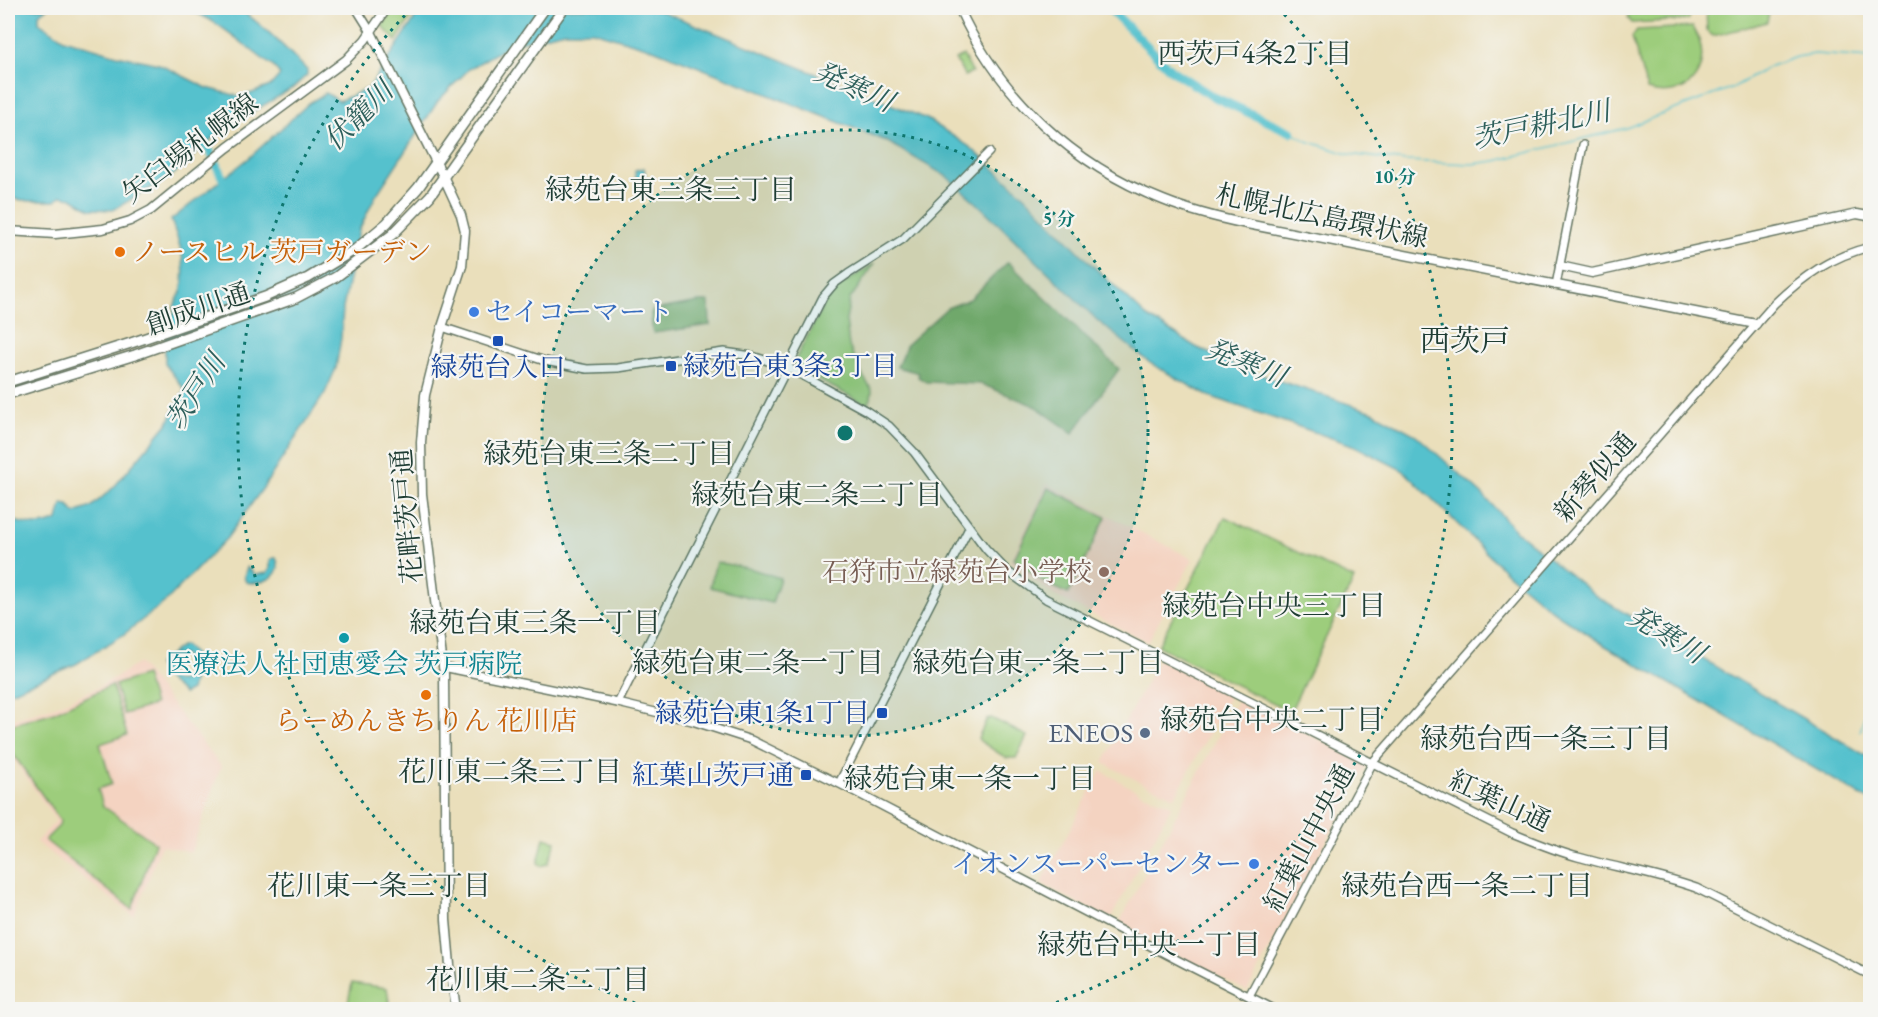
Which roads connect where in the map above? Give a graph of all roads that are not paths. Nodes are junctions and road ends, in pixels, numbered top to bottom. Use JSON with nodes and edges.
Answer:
{"nodes":[{"id":1,"x":356,"y":8,"type":"edge"},
{"id":2,"x":387,"y":8,"type":"edge"},
{"id":3,"x":545,"y":8,"type":"edge"},
{"id":4,"x":564,"y":8,"type":"edge"},
{"id":5,"x":959,"y":8,"type":"edge"},
{"id":6,"x":371,"y":32,"type":"junction"},
{"id":7,"x":1583,"y":145,"type":"dead end"},
{"id":8,"x":989,"y":152,"type":"dead end"},
{"id":9,"x":437,"y":163,"type":"junction"},
{"id":10,"x":444,"y":178,"type":"junction"},
{"id":11,"x":1870,"y":219,"type":"edge"},
{"id":12,"x":8,"y":231,"type":"edge"},
{"id":13,"x":1870,"y":247,"type":"edge"},
{"id":14,"x":1560,"y":266,"type":"junction"},
{"id":15,"x":1556,"y":285,"type":"junction"},
{"id":16,"x":1756,"y":324,"type":"junction"},
{"id":17,"x":442,"y":327,"type":"junction"},
{"id":18,"x":787,"y":367,"type":"junction"},
{"id":19,"x":8,"y":382,"type":"edge"},
{"id":20,"x":8,"y":394,"type":"edge"},
{"id":21,"x":969,"y":528,"type":"junction"},
{"id":22,"x":442,"y":667,"type":"junction"},
{"id":23,"x":618,"y":703,"type":"junction"},
{"id":24,"x":1373,"y":762,"type":"junction"},
{"id":25,"x":839,"y":783,"type":"junction"},
{"id":26,"x":1870,"y":975,"type":"edge"},
{"id":27,"x":1249,"y":996,"type":"junction"},
{"id":28,"x":456,"y":1010,"type":"edge"},
{"id":29,"x":1276,"y":1010,"type":"edge"}],
"edges":[{"from":1,"to":6,"type":"street"},
{"from":2,"to":6,"type":"main road","name":"矢臼場札幌線"},
{"from":3,"to":9,"type":"highway","name":"創成川通"},
{"from":4,"to":10,"type":"highway","name":"創成川通"},
{"from":5,"to":15,"type":"main road","name":"札幌北広島環状線"},
{"from":6,"to":9,"type":"main road","name":"花畔茨戸通"},
{"from":6,"to":12,"type":"main road","name":"矢臼場札幌線"},
{"from":7,"to":14,"type":"street"},
{"from":8,"to":18,"type":"street"},
{"from":9,"to":10,"type":"main road","name":"花畔茨戸通"},
{"from":9,"to":19,"type":"highway","name":"創成川通"},
{"from":10,"to":17,"type":"main road","name":"花畔茨戸通"},
{"from":10,"to":20,"type":"highway","name":"創成川通"},
{"from":11,"to":14,"type":"main road"},
{"from":13,"to":16,"type":"street","name":"新琴似通"},
{"from":14,"to":15,"type":"street"},
{"from":15,"to":16,"type":"main road","name":"札幌北広島環状線"},
{"from":16,"to":24,"type":"street","name":"新琴似通"},
{"from":17,"to":18,"type":"street","name":"紅葉山通"},
{"from":17,"to":22,"type":"main road","name":"花畔茨戸通"},
{"from":18,"to":21,"type":"street","name":"紅葉山通"},
{"from":18,"to":23,"type":"street"},
{"from":21,"to":24,"type":"street","name":"紅葉山通"},
{"from":21,"to":25,"type":"street"},
{"from":22,"to":23,"type":"street"},
{"from":22,"to":28,"type":"main road","name":"花畔茨戸通"},
{"from":23,"to":25,"type":"street"},
{"from":24,"to":26,"type":"street","name":"紅葉山通"},
{"from":24,"to":27,"type":"street","name":"紅葉山中央通"},
{"from":25,"to":27,"type":"street"},
{"from":27,"to":29,"type":"street"}]}
